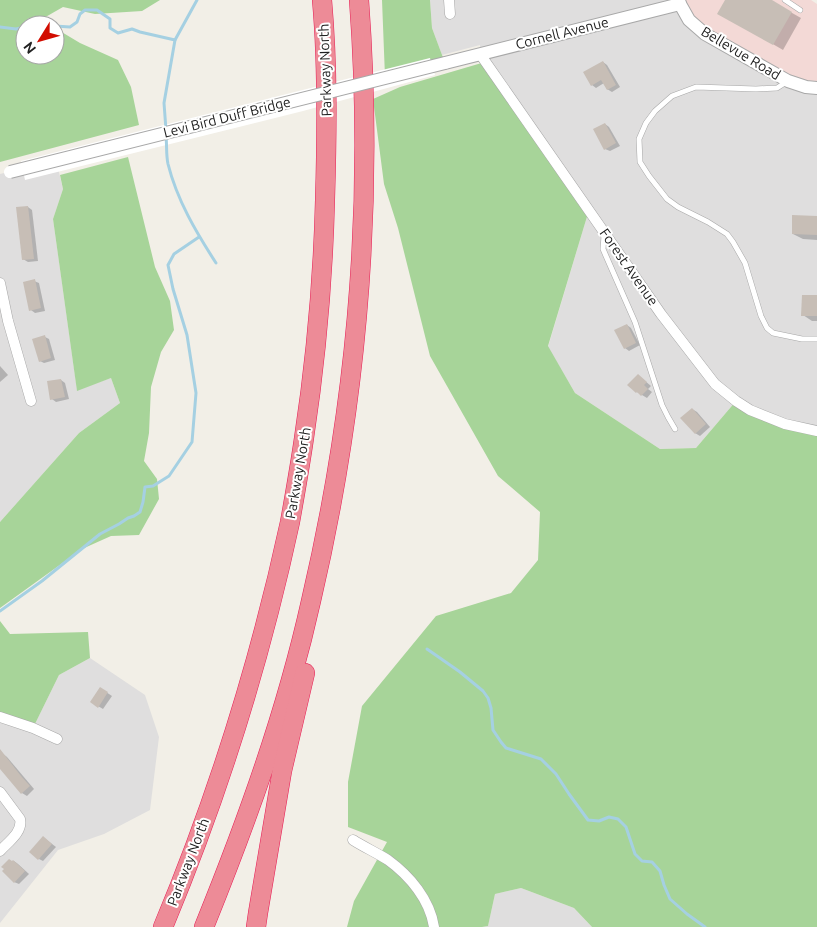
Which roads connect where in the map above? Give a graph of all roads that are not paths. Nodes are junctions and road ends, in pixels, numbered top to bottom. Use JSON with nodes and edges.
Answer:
{"nodes":[{"id":1,"x":322,"y":0,"type":"edge"},
{"id":2,"x":359,"y":0,"type":"edge"},
{"id":3,"x":449,"y":0,"type":"edge"},
{"id":4,"x":786,"y":0,"type":"edge"},
{"id":5,"x":679,"y":2,"type":"edge"},
{"id":6,"x":800,"y":10,"type":"dead end"},
{"id":7,"x":450,"y":14,"type":"dead end"},
{"id":8,"x":480,"y":54,"type":"junction"},
{"id":9,"x":445,"y":63,"type":"joint"},
{"id":10,"x":788,"y":81,"type":"junction"},
{"id":11,"x":817,"y":88,"type":"edge"},
{"id":12,"x":5,"y":173,"type":"edge"},
{"id":13,"x":604,"y":231,"type":"junction"},
{"id":14,"x":0,"y":283,"type":"edge"},
{"id":15,"x":4,"y":324,"type":"edge"},
{"id":16,"x":817,"y":339,"type":"edge"},
{"id":17,"x":31,"y":401,"type":"dead end"},
{"id":18,"x":346,"y":405,"type":"junction"},
{"id":19,"x":675,"y":428,"type":"dead end"},
{"id":20,"x":817,"y":431,"type":"edge"},
{"id":21,"x":0,"y":717,"type":"edge"},
{"id":22,"x":56,"y":740,"type":"dead end"},
{"id":23,"x":222,"y":770,"type":"junction"},
{"id":24,"x":0,"y":792,"type":"edge"},
{"id":25,"x":353,"y":840,"type":"dead end"},
{"id":26,"x":0,"y":851,"type":"edge"},
{"id":27,"x":149,"y":927,"type":"edge"},
{"id":28,"x":163,"y":927,"type":"edge"},
{"id":29,"x":204,"y":927,"type":"edge"},
{"id":30,"x":256,"y":927,"type":"edge"},
{"id":31,"x":434,"y":927,"type":"edge"}],
"edges":[{"from":1,"to":23,"type":"highway","name":"Parkway North"},
{"from":2,"to":18,"type":"highway"},
{"from":3,"to":7,"type":"street"},
{"from":4,"to":6,"type":"lane"},
{"from":5,"to":8,"type":"street","name":"Cornell Avenue"},
{"from":5,"to":10,"type":"street","name":"Bellevue Road"},
{"from":8,"to":9,"type":"street","name":"Cornell Avenue"},
{"from":8,"to":13,"type":"street","name":"Forest Avenue"},
{"from":9,"to":12,"type":"street","name":"Levi Bird Duff Bridge","bridge":true},
{"from":10,"to":11,"type":"street","name":"Bellevue Road"},
{"from":10,"to":16,"type":"lane"},
{"from":13,"to":19,"type":"lane"},
{"from":13,"to":20,"type":"street","name":"Forest Avenue"},
{"from":14,"to":15,"type":"street"},
{"from":15,"to":17,"type":"street"},
{"from":18,"to":29,"type":"highway"},
{"from":18,"to":30,"type":"highway"},
{"from":21,"to":22,"type":"street"},
{"from":23,"to":27,"type":"highway"},
{"from":23,"to":28,"type":"highway","name":"Parkway North"},
{"from":24,"to":26,"type":"street"},
{"from":25,"to":31,"type":"street"}]}
